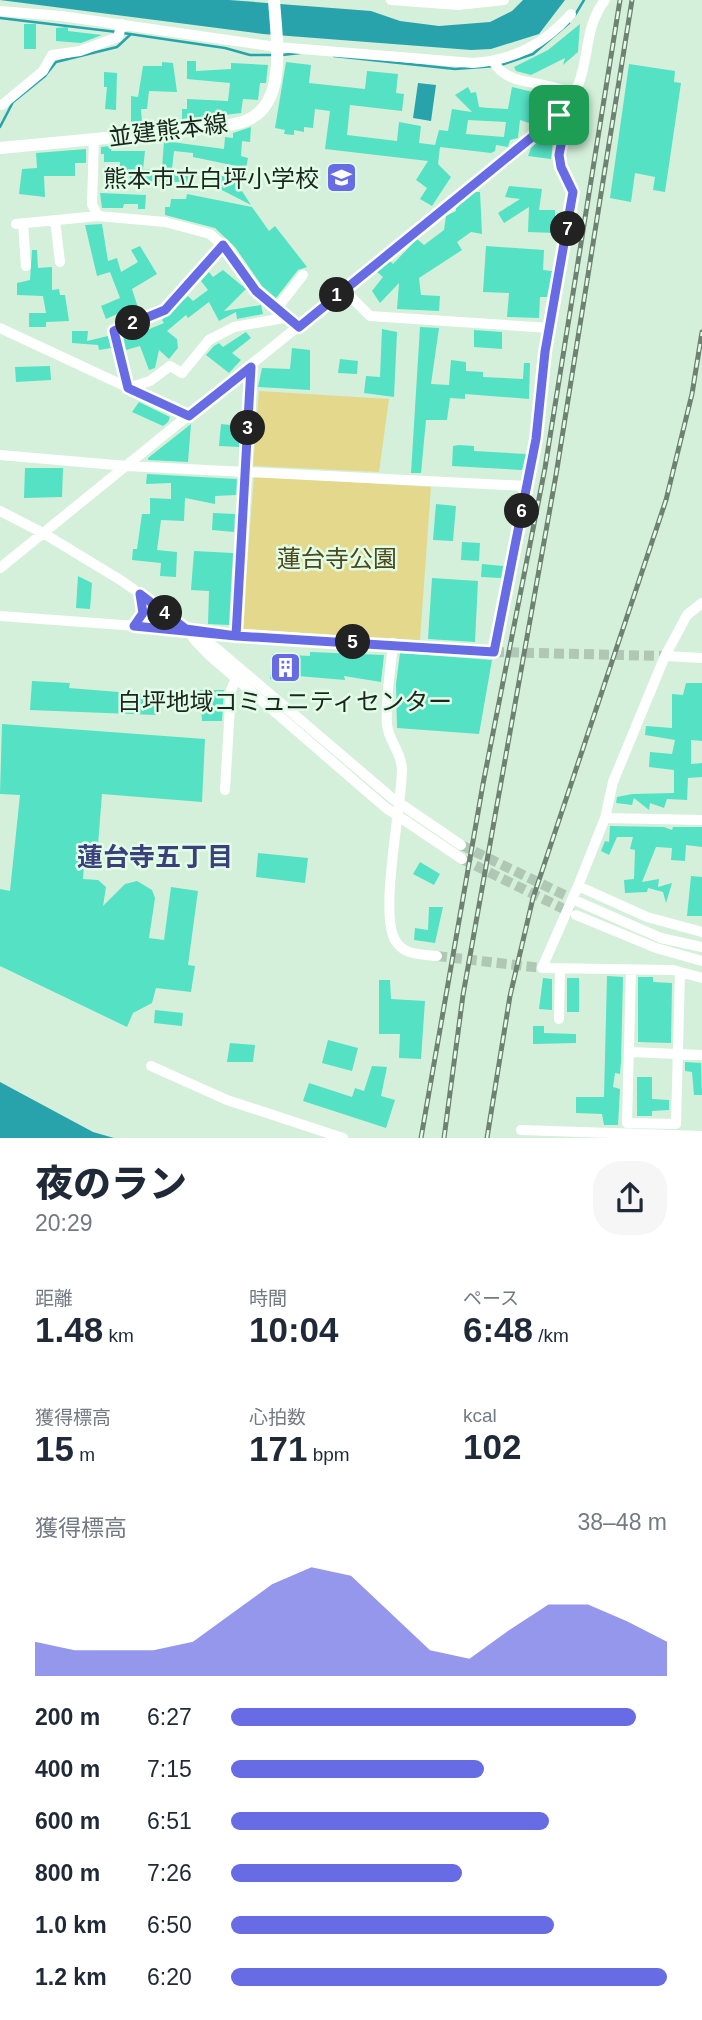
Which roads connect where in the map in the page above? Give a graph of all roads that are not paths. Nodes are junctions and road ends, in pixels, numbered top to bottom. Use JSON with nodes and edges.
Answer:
{"nodes":[{"id":1,"x":274,"y":0,"type":"edge"},
{"id":2,"x":391,"y":0,"type":"edge"},
{"id":3,"x":504,"y":0,"type":"edge"},
{"id":4,"x":605,"y":0,"type":"edge"},
{"id":5,"x":0,"y":11,"type":"edge"},
{"id":6,"x":571,"y":14,"type":"dead end"},
{"id":7,"x":122,"y":24,"type":"junction"},
{"id":8,"x":276,"y":44,"type":"junction"},
{"id":9,"x":493,"y":61,"type":"junction"},
{"id":10,"x":574,"y":99,"type":"junction"},
{"id":11,"x":2,"y":105,"type":"dead end"},
{"id":12,"x":559,"y":115,"type":"junction"},
{"id":13,"x":94,"y":139,"type":"junction"},
{"id":14,"x":0,"y":148,"type":"edge"},
{"id":15,"x":98,"y":216,"type":"junction"},
{"id":16,"x":55,"y":220,"type":"junction"},
{"id":17,"x":223,"y":245,"type":"junction"},
{"id":18,"x":60,"y":262,"type":"dead end"},
{"id":19,"x":26,"y":266,"type":"dead end"},
{"id":20,"x":303,"y":275,"type":"dead end"},
{"id":21,"x":343,"y":289,"type":"junction"},
{"id":22,"x":278,"y":307,"type":"junction"},
{"id":23,"x":289,"y":317,"type":"junction"},
{"id":24,"x":299,"y":327,"type":"junction"},
{"id":25,"x":0,"y":328,"type":"edge"},
{"id":26,"x":550,"y":328,"type":"junction"},
{"id":27,"x":251,"y":367,"type":"junction"},
{"id":28,"x":128,"y":388,"type":"junction"},
{"id":29,"x":189,"y":416,"type":"junction"},
{"id":30,"x":0,"y":456,"type":"edge"},
{"id":31,"x":127,"y":466,"type":"junction"},
{"id":32,"x":247,"y":470,"type":"junction"},
{"id":33,"x":527,"y":486,"type":"junction"},
{"id":34,"x":0,"y":511,"type":"edge"},
{"id":35,"x":43,"y":533,"type":"junction"},
{"id":36,"x":0,"y":568,"type":"edge"},
{"id":37,"x":140,"y":594,"type":"junction"},
{"id":38,"x":702,"y":603,"type":"edge"},
{"id":39,"x":0,"y":616,"type":"edge"},
{"id":40,"x":134,"y":626,"type":"junction"},
{"id":41,"x":186,"y":629,"type":"junction"},
{"id":42,"x":236,"y":636,"type":"junction"},
{"id":43,"x":393,"y":643,"type":"junction"},
{"id":44,"x":665,"y":656,"type":"junction"},
{"id":45,"x":702,"y":658,"type":"edge"},
{"id":46,"x":236,"y":679,"type":"junction"},
{"id":47,"x":225,"y":790,"type":"dead end"},
{"id":48,"x":605,"y":818,"type":"junction"},
{"id":49,"x":702,"y":820,"type":"edge"},
{"id":50,"x":461,"y":845,"type":"tunnel mouth"},
{"id":51,"x":462,"y":859,"type":"tunnel mouth"},
{"id":52,"x":578,"y":886,"type":"junction"},
{"id":53,"x":579,"y":902,"type":"tunnel mouth"},
{"id":54,"x":576,"y":915,"type":"tunnel mouth"},
{"id":55,"x":702,"y":932,"type":"edge"},
{"id":56,"x":702,"y":947,"type":"edge"},
{"id":57,"x":437,"y":956,"type":"tunnel mouth"},
{"id":58,"x":702,"y":961,"type":"edge"},
{"id":59,"x":560,"y":969,"type":"junction"},
{"id":60,"x":631,"y":970,"type":"junction"},
{"id":61,"x":680,"y":972,"type":"junction"},
{"id":62,"x":702,"y":978,"type":"edge"},
{"id":63,"x":559,"y":1019,"type":"dead end"},
{"id":64,"x":629,"y":1052,"type":"junction"},
{"id":65,"x":678,"y":1054,"type":"junction"},
{"id":66,"x":702,"y":1055,"type":"edge"},
{"id":67,"x":151,"y":1066,"type":"dead end"},
{"id":68,"x":521,"y":1130,"type":"dead end"},
{"id":69,"x":540,"y":1135,"type":"edge"},
{"id":70,"x":702,"y":1136,"type":"edge"},
{"id":71,"x":343,"y":1138,"type":"edge"}],
"edges":[{"from":1,"to":8,"type":"main road","name":"並建熊本線"},
{"from":2,"to":3,"type":"street"},
{"from":4,"to":10,"type":"street"},
{"from":5,"to":7,"type":"street"},
{"from":6,"to":9,"type":"street"},
{"from":7,"to":8,"type":"street"},
{"from":7,"to":11,"type":"street"},
{"from":8,"to":9,"type":"street"},
{"from":8,"to":13,"type":"main road","name":"並建熊本線"},
{"from":9,"to":10,"type":"street"},
{"from":10,"to":12,"type":"street"},
{"from":12,"to":21,"type":"street"},
{"from":12,"to":26,"type":"street"},
{"from":13,"to":14,"type":"main road","name":"並建熊本線"},
{"from":13,"to":15,"type":"street"},
{"from":15,"to":16,"type":"street"},
{"from":15,"to":17,"type":"street"},
{"from":16,"to":18,"type":"street"},
{"from":16,"to":19,"type":"street"},
{"from":17,"to":22,"type":"street"},
{"from":17,"to":28,"type":"street"},
{"from":20,"to":22,"type":"street"},
{"from":21,"to":24,"type":"street"},
{"from":21,"to":26,"type":"street"},
{"from":22,"to":23,"type":"street"},
{"from":23,"to":24,"type":"street"},
{"from":23,"to":28,"type":"street"},
{"from":24,"to":27,"type":"street"},
{"from":25,"to":28,"type":"street"},
{"from":26,"to":33,"type":"street"},
{"from":27,"to":29,"type":"street"},
{"from":27,"to":32,"type":"street"},
{"from":28,"to":29,"type":"street"},
{"from":29,"to":31,"type":"street"},
{"from":30,"to":31,"type":"street"},
{"from":31,"to":32,"type":"street"},
{"from":31,"to":35,"type":"street"},
{"from":32,"to":33,"type":"street"},
{"from":32,"to":42,"type":"street"},
{"from":33,"to":43,"type":"street"},
{"from":34,"to":35,"type":"street"},
{"from":35,"to":36,"type":"street"},
{"from":35,"to":37,"type":"street"},
{"from":37,"to":40,"type":"street"},
{"from":37,"to":41,"type":"street"},
{"from":38,"to":44,"type":"street"},
{"from":39,"to":40,"type":"street"},
{"from":40,"to":41,"type":"street"},
{"from":41,"to":42,"type":"street"},
{"from":41,"to":46,"type":"street"},
{"from":41,"to":50,"type":"street"},
{"from":42,"to":43,"type":"street"},
{"from":43,"to":57,"type":"street"},
{"from":44,"to":45,"type":"street"},
{"from":44,"to":48,"type":"street"},
{"from":46,"to":47,"type":"street"},
{"from":46,"to":51,"type":"street"},
{"from":48,"to":49,"type":"street"},
{"from":48,"to":52,"type":"street"},
{"from":52,"to":55,"type":"street"},
{"from":52,"to":59,"type":"street"},
{"from":53,"to":56,"type":"street"},
{"from":54,"to":58,"type":"street"},
{"from":59,"to":60,"type":"street"},
{"from":59,"to":63,"type":"street"},
{"from":60,"to":61,"type":"street"},
{"from":60,"to":64,"type":"street"},
{"from":61,"to":62,"type":"street"},
{"from":61,"to":65,"type":"street"},
{"from":64,"to":65,"type":"street"},
{"from":64,"to":65,"type":"street"},
{"from":65,"to":66,"type":"street"},
{"from":67,"to":71,"type":"street"},
{"from":68,"to":69,"type":"street"},
{"from":69,"to":70,"type":"street"}]}
